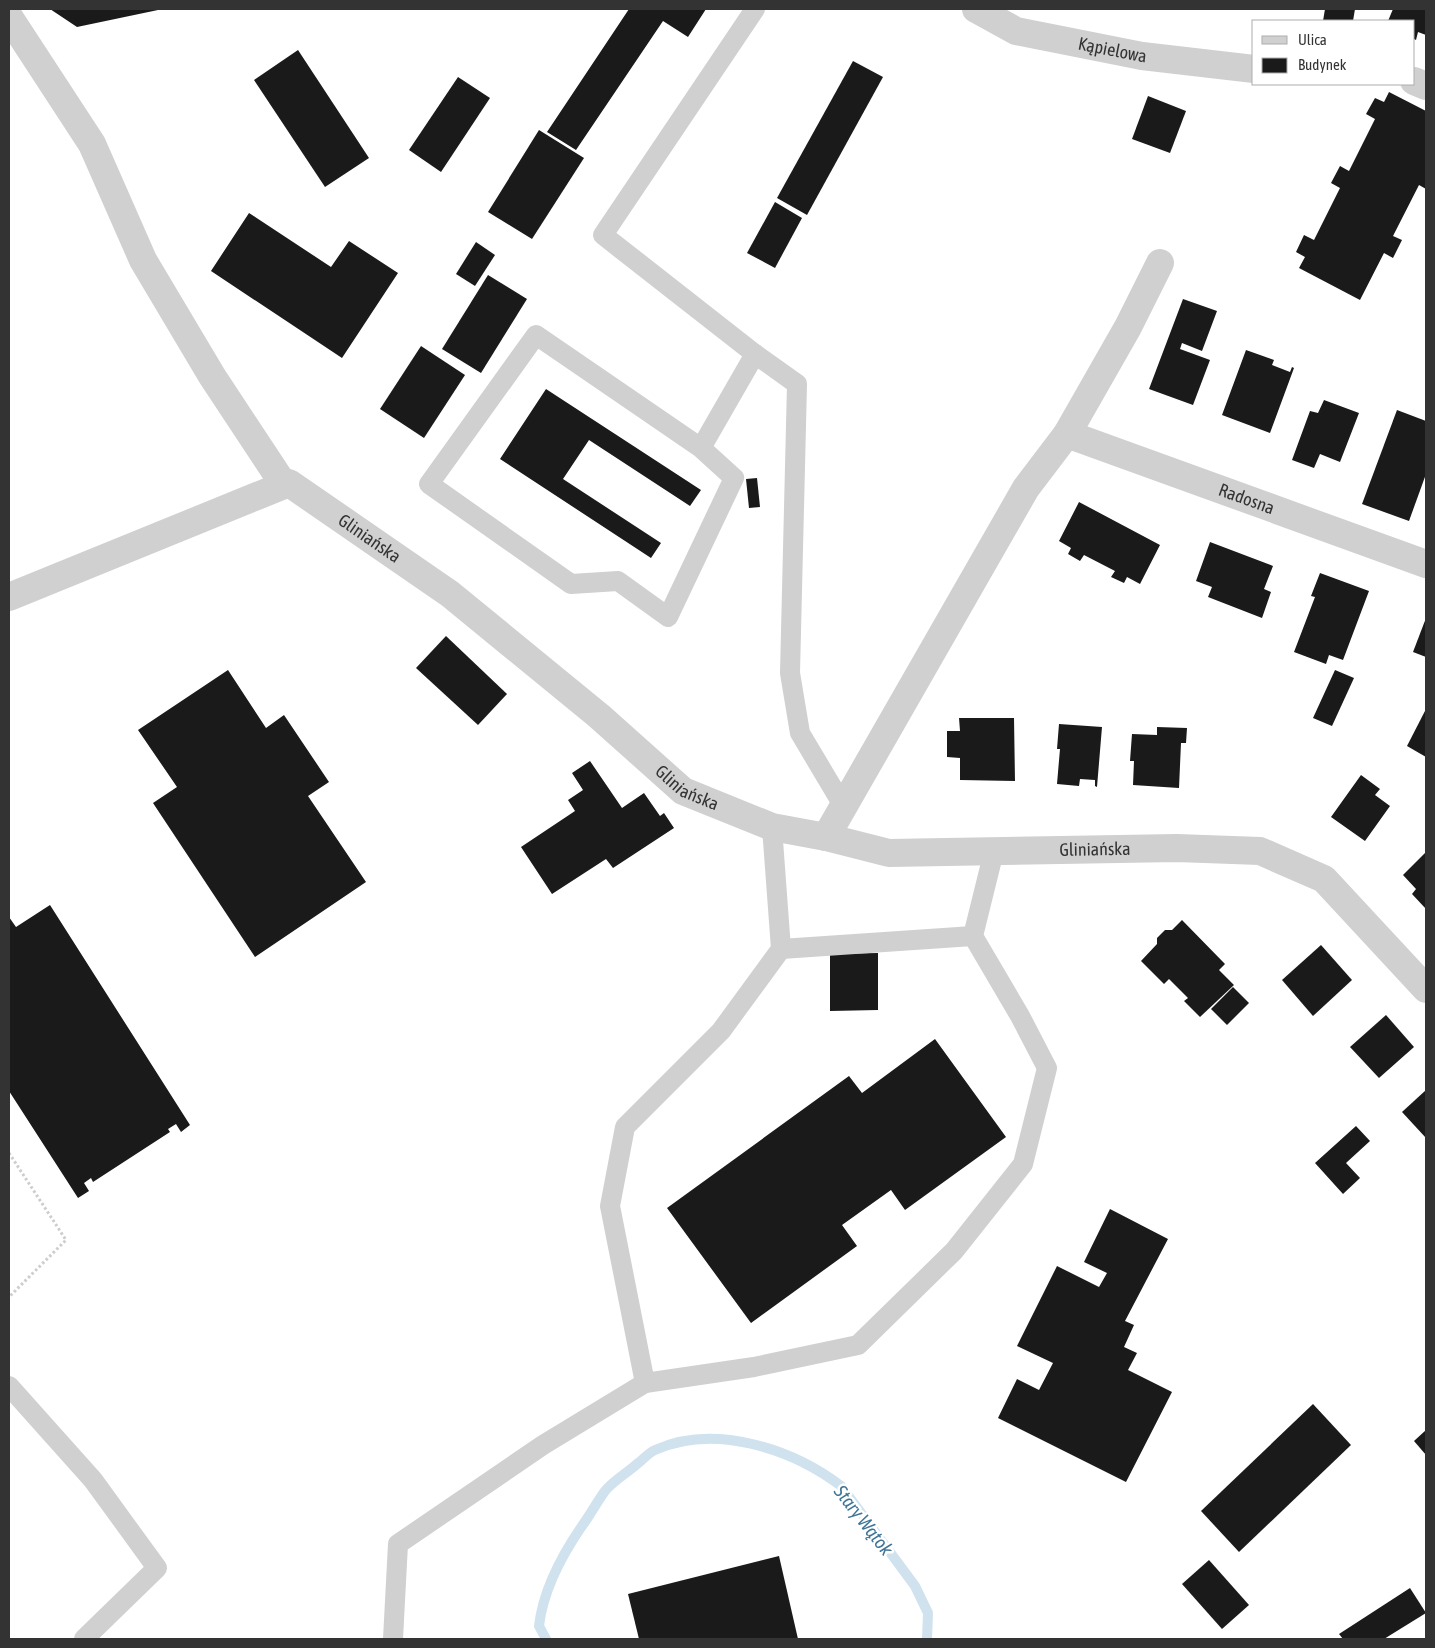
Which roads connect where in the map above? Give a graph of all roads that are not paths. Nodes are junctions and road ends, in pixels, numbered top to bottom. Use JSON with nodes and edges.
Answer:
{"nodes":[{"id":1,"x":755,"y":9,"type":"edge"},
{"id":2,"x":976,"y":9,"type":"edge"},
{"id":3,"x":9,"y":17,"type":"edge"},
{"id":4,"x":1252,"y":69,"type":"edge"},
{"id":5,"x":1160,"y":263,"type":"dead end"},
{"id":6,"x":755,"y":354,"type":"junction"},
{"id":7,"x":1067,"y":434,"type":"junction"},
{"id":8,"x":701,"y":448,"type":"junction"},
{"id":9,"x":284,"y":485,"type":"junction"},
{"id":10,"x":1426,"y":564,"type":"edge"},
{"id":11,"x":9,"y":597,"type":"edge"},
{"id":12,"x":844,"y":807,"type":"junction"},
{"id":13,"x":772,"y":827,"type":"junction"},
{"id":14,"x":826,"y":837,"type":"junction"},
{"id":15,"x":994,"y":851,"type":"junction"},
{"id":16,"x":972,"y":936,"type":"junction"},
{"id":17,"x":781,"y":949,"type":"junction"},
{"id":18,"x":1426,"y":989,"type":"edge"},
{"id":19,"x":645,"y":1383,"type":"junction"},
{"id":20,"x":9,"y":1386,"type":"edge"},
{"id":21,"x":84,"y":1639,"type":"edge"},
{"id":22,"x":393,"y":1639,"type":"edge"}],
"edges":[{"from":1,"to":6,"type":"lane"},
{"from":2,"to":4,"type":"street","name":"Kąpielowa"},
{"from":3,"to":9,"type":"street"},
{"from":5,"to":7,"type":"street"},
{"from":6,"to":8,"type":"lane"},
{"from":6,"to":12,"type":"lane"},
{"from":7,"to":10,"type":"street","name":"Radosna"},
{"from":7,"to":12,"type":"street"},
{"from":8,"to":8,"type":"lane"},
{"from":9,"to":11,"type":"street"},
{"from":9,"to":13,"type":"street","name":"Gliniańska"},
{"from":12,"to":14,"type":"street"},
{"from":13,"to":14,"type":"street","name":"Gliniańska"},
{"from":13,"to":17,"type":"lane"},
{"from":14,"to":15,"type":"street","name":"Gliniańska"},
{"from":15,"to":16,"type":"lane"},
{"from":15,"to":18,"type":"street","name":"Gliniańska"},
{"from":16,"to":17,"type":"lane"},
{"from":16,"to":19,"type":"lane"},
{"from":17,"to":19,"type":"lane"},
{"from":19,"to":22,"type":"lane"},
{"from":20,"to":21,"type":"lane"}]}
